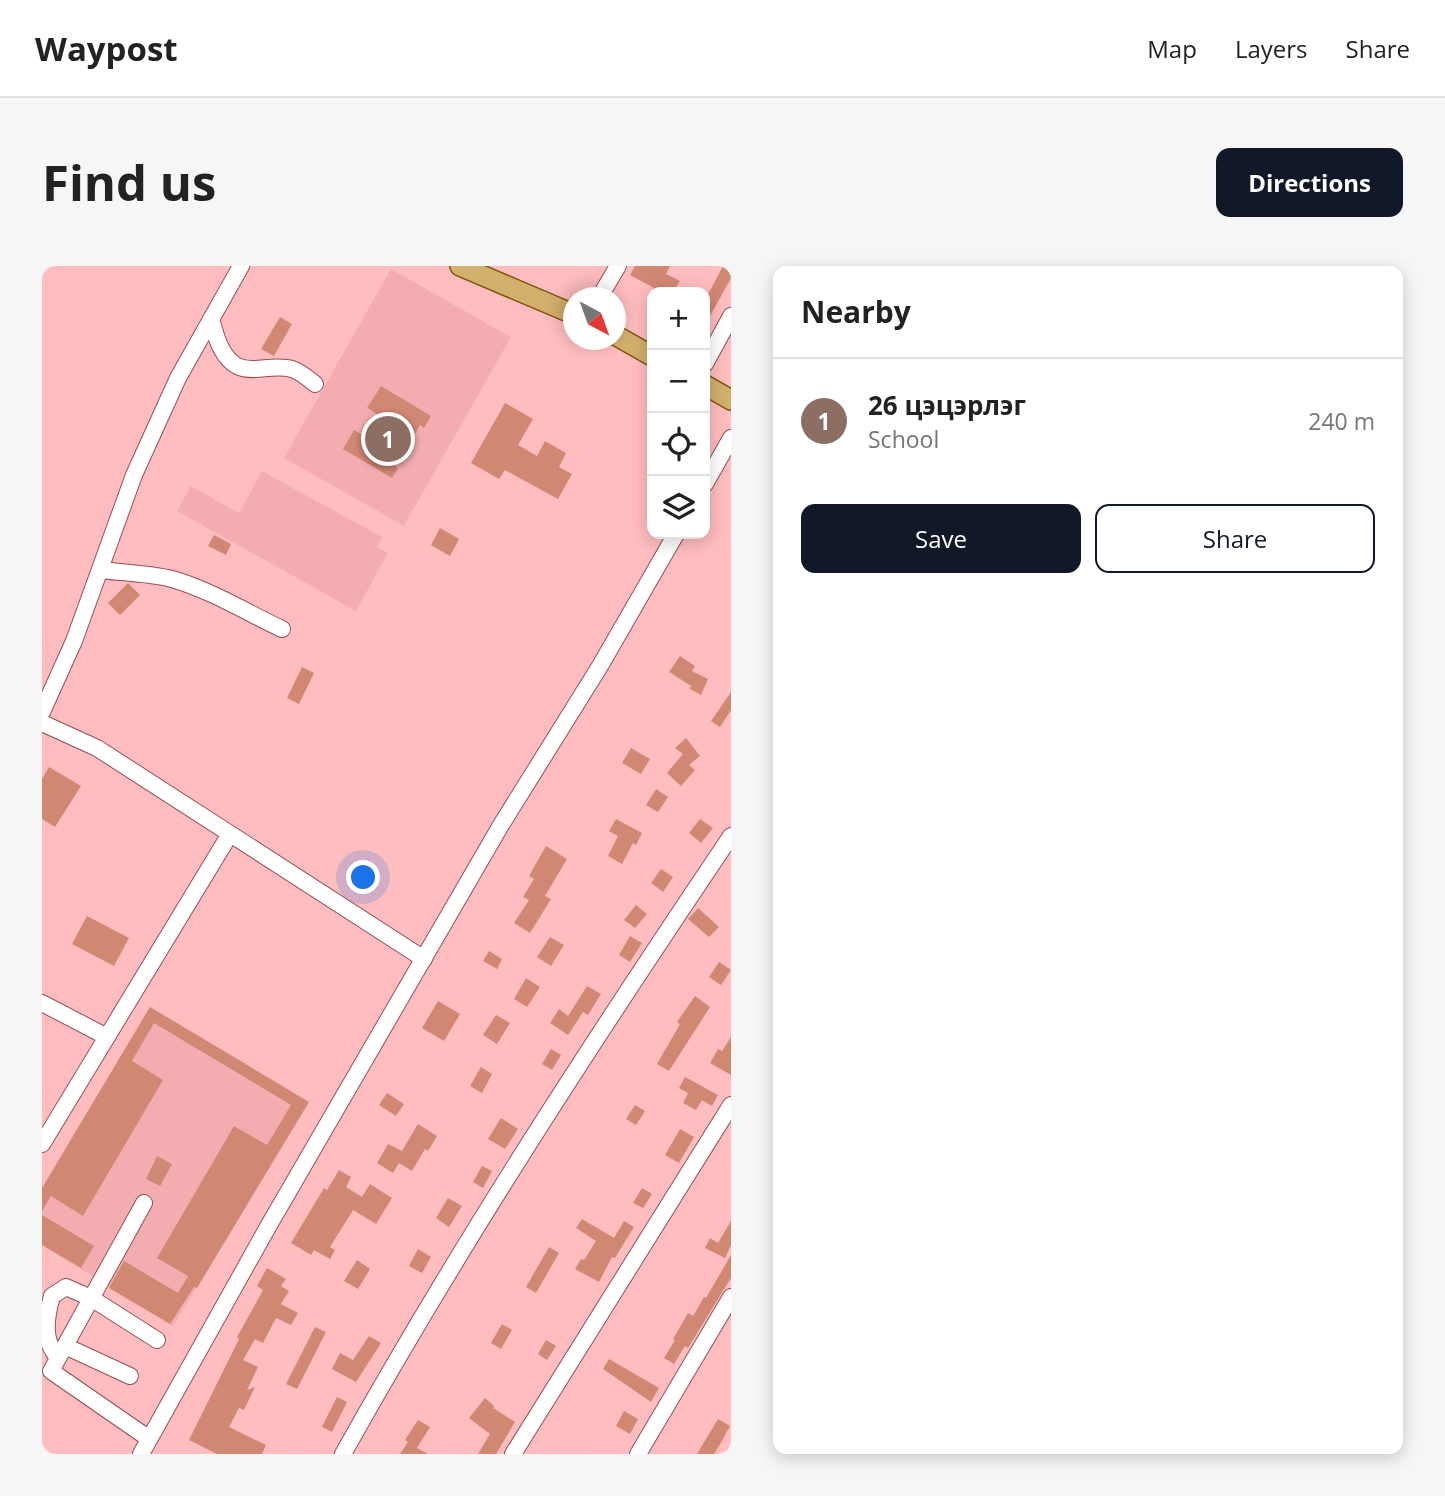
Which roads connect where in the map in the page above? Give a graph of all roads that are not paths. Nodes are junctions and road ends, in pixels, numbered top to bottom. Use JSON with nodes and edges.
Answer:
{"nodes":[{"id":1,"x":241,"y":266,"type":"edge"},
{"id":2,"x":460,"y":266,"type":"edge"},
{"id":3,"x":618,"y":266,"type":"edge"},
{"id":4,"x":606,"y":287,"type":"edge"},
{"id":5,"x":563,"y":310,"type":"edge"},
{"id":6,"x":731,"y":316,"type":"edge"},
{"id":7,"x":211,"y":319,"type":"junction"},
{"id":8,"x":626,"y":341,"type":"edge"},
{"id":9,"x":647,"y":353,"type":"edge"},
{"id":10,"x":710,"y":355,"type":"edge"},
{"id":11,"x":315,"y":384,"type":"dead end"},
{"id":12,"x":710,"y":389,"type":"edge"},
{"id":13,"x":731,"y":400,"type":"edge"},
{"id":14,"x":731,"y":438,"type":"edge"},
{"id":15,"x":710,"y":476,"type":"edge"},
{"id":16,"x":673,"y":539,"type":"edge"},
{"id":17,"x":101,"y":570,"type":"junction"},
{"id":18,"x":282,"y":629,"type":"dead end"},
{"id":19,"x":42,"y":712,"type":"edge"},
{"id":20,"x":42,"y":723,"type":"edge"},
{"id":21,"x":230,"y":834,"type":"junction"},
{"id":22,"x":731,"y":836,"type":"edge"},
{"id":23,"x":424,"y":959,"type":"junction"},
{"id":24,"x":42,"y":1003,"type":"edge"},
{"id":25,"x":107,"y":1037,"type":"junction"},
{"id":26,"x":731,"y":1105,"type":"edge"},
{"id":27,"x":42,"y":1144,"type":"edge"},
{"id":28,"x":144,"y":1203,"type":"dead end"},
{"id":29,"x":731,"y":1297,"type":"edge"},
{"id":30,"x":91,"y":1298,"type":"junction"},
{"id":31,"x":157,"y":1340,"type":"dead end"},
{"id":32,"x":54,"y":1360,"type":"edge"},
{"id":33,"x":130,"y":1376,"type":"dead end"},
{"id":34,"x":148,"y":1438,"type":"junction"},
{"id":35,"x":141,"y":1454,"type":"edge"},
{"id":36,"x":343,"y":1454,"type":"edge"},
{"id":37,"x":513,"y":1454,"type":"edge"},
{"id":38,"x":638,"y":1454,"type":"edge"}],
"edges":[{"from":1,"to":7,"type":"street"},
{"from":2,"to":5,"type":"main road"},
{"from":3,"to":4,"type":"street"},
{"from":6,"to":10,"type":"street"},
{"from":7,"to":11,"type":"street"},
{"from":7,"to":17,"type":"street"},
{"from":8,"to":9,"type":"main road"},
{"from":12,"to":13,"type":"main road"},
{"from":14,"to":15,"type":"street"},
{"from":16,"to":23,"type":"street"},
{"from":17,"to":18,"type":"street"},
{"from":17,"to":19,"type":"street"},
{"from":20,"to":21,"type":"street"},
{"from":21,"to":23,"type":"street"},
{"from":21,"to":25,"type":"street"},
{"from":22,"to":36,"type":"street"},
{"from":23,"to":34,"type":"street"},
{"from":24,"to":25,"type":"street"},
{"from":25,"to":27,"type":"street"},
{"from":26,"to":37,"type":"street"},
{"from":28,"to":30,"type":"street"},
{"from":29,"to":38,"type":"street"},
{"from":30,"to":31,"type":"street"},
{"from":30,"to":32,"type":"street"},
{"from":30,"to":32,"type":"street"},
{"from":32,"to":33,"type":"street"},
{"from":32,"to":34,"type":"street"},
{"from":34,"to":35,"type":"street"}]}
